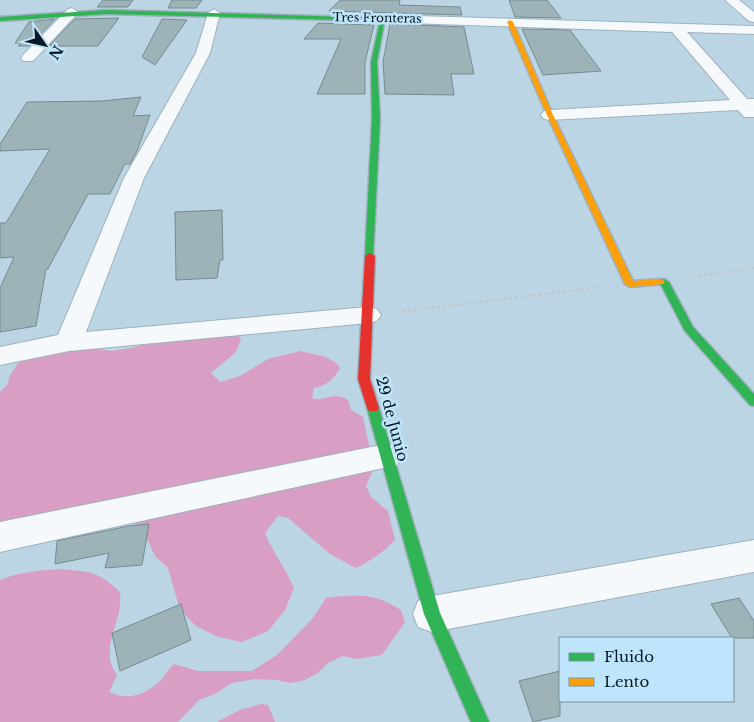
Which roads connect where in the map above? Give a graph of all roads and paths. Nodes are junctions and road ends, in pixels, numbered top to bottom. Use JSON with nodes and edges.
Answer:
{"nodes":[{"id":1,"x":732,"y":0,"type":"edge"},
{"id":2,"x":72,"y":12,"type":"junction"},
{"id":3,"x":214,"y":13,"type":"junction"},
{"id":4,"x":754,"y":18,"type":"edge"},
{"id":5,"x":0,"y":19,"type":"edge"},
{"id":6,"x":382,"y":19,"type":"junction"},
{"id":7,"x":510,"y":22,"type":"junction"},
{"id":8,"x":677,"y":29,"type":"junction"},
{"id":9,"x":754,"y":30,"type":"edge"},
{"id":10,"x":28,"y":58,"type":"dead end"},
{"id":11,"x":748,"y":104,"type":"edge"},
{"id":12,"x":550,"y":115,"type":"junction"},
{"id":13,"x":754,"y":118,"type":"edge"},
{"id":14,"x":754,"y":268,"type":"edge"},
{"id":15,"x":664,"y":282,"type":"junction"},
{"id":16,"x":630,"y":284,"type":"junction"},
{"id":17,"x":368,"y":315,"type":"junction"},
{"id":18,"x":69,"y":342,"type":"junction"},
{"id":19,"x":0,"y":356,"type":"edge"},
{"id":20,"x":754,"y":402,"type":"edge"},
{"id":21,"x":386,"y":456,"type":"junction"},
{"id":22,"x":0,"y":537,"type":"edge"},
{"id":23,"x":754,"y":556,"type":"edge"},
{"id":24,"x":432,"y":614,"type":"junction"},
{"id":25,"x":480,"y":722,"type":"edge"}],
"edges":[{"from":1,"to":4,"type":"street"},
{"from":2,"to":3,"type":"street","name":"Tres Fronteras"},
{"from":2,"to":5,"type":"street","name":"Tres Fronteras"},
{"from":2,"to":10,"type":"street"},
{"from":3,"to":6,"type":"street","name":"Tres Fronteras"},
{"from":3,"to":18,"type":"street"},
{"from":6,"to":7,"type":"street","name":"Tres Fronteras"},
{"from":6,"to":17,"type":"street","name":"29 de Junio"},
{"from":7,"to":8,"type":"street","name":"Tres Fronteras"},
{"from":7,"to":12,"type":"street"},
{"from":8,"to":9,"type":"street","name":"Tres Fronteras"},
{"from":8,"to":11,"type":"street"},
{"from":11,"to":12,"type":"street"},
{"from":11,"to":13,"type":"street"},
{"from":12,"to":16,"type":"street"},
{"from":14,"to":15,"type":"path"},
{"from":15,"to":16,"type":"street"},
{"from":15,"to":20,"type":"street"},
{"from":16,"to":17,"type":"path"},
{"from":17,"to":18,"type":"street"},
{"from":17,"to":21,"type":"street","name":"29 de Junio"},
{"from":18,"to":19,"type":"street"},
{"from":21,"to":22,"type":"street"},
{"from":21,"to":24,"type":"street","name":"29 de Junio"},
{"from":23,"to":24,"type":"street"},
{"from":24,"to":25,"type":"street","name":"29 de Junio"}]}
